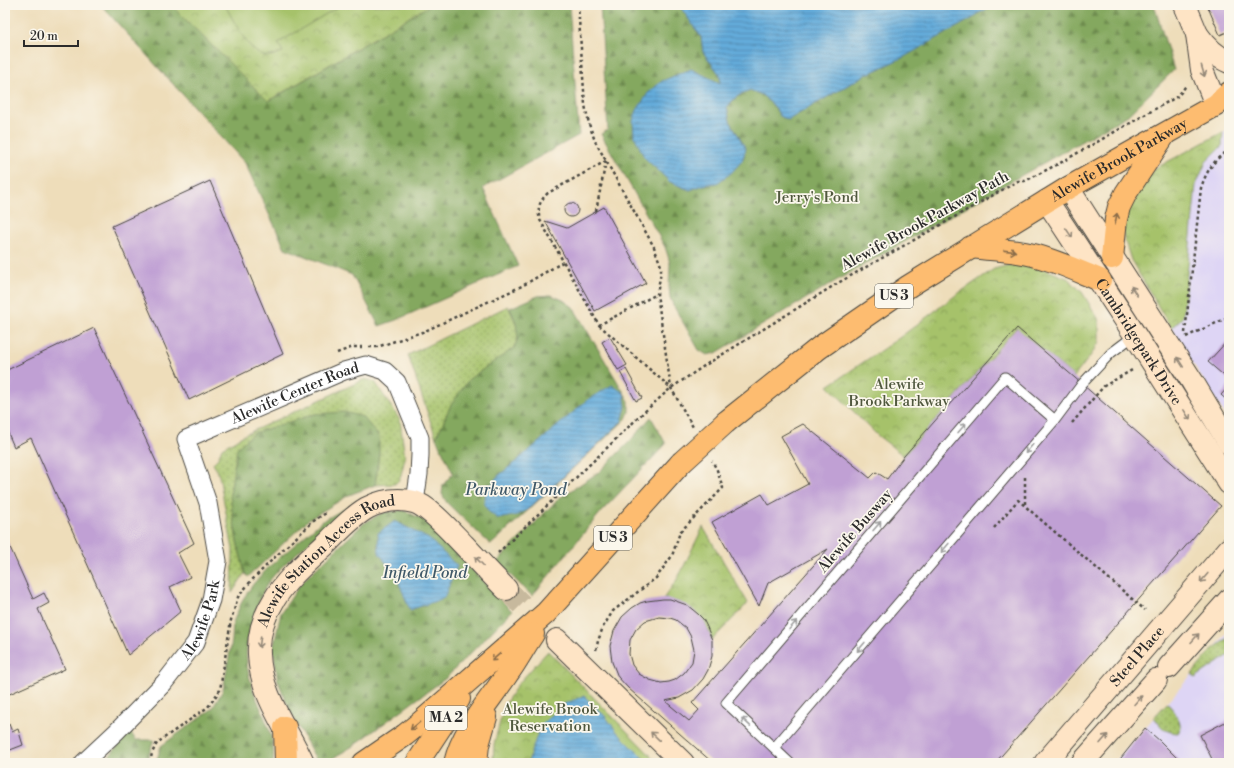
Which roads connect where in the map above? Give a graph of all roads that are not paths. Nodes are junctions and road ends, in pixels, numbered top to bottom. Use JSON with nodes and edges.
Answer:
{"nodes":[{"id":1,"x":1185,"y":5,"type":"edge"},
{"id":2,"x":1197,"y":34,"type":"junction"},
{"id":3,"x":1229,"y":62,"type":"edge"},
{"id":4,"x":1225,"y":101,"type":"edge"},
{"id":5,"x":1164,"y":134,"type":"junction"},
{"id":6,"x":1068,"y":188,"type":"junction"},
{"id":7,"x":1047,"y":201,"type":"junction"},
{"id":8,"x":971,"y":247,"type":"junction"},
{"id":9,"x":1112,"y":258,"type":"junction"},
{"id":10,"x":1100,"y":280,"type":"junction"},
{"id":11,"x":1135,"y":335,"type":"junction"},
{"id":12,"x":1055,"y":420,"type":"junction"},
{"id":13,"x":186,"y":440,"type":"joint"},
{"id":14,"x":1229,"y":444,"type":"edge"},
{"id":15,"x":1229,"y":483,"type":"edge"},
{"id":16,"x":415,"y":502,"type":"junction"},
{"id":17,"x":1229,"y":548,"type":"edge"},
{"id":18,"x":506,"y":589,"type":"tunnel mouth"},
{"id":19,"x":1229,"y":600,"type":"edge"},
{"id":20,"x":546,"y":613,"type":"junction"},
{"id":21,"x":558,"y":640,"type":"tunnel mouth"},
{"id":22,"x":508,"y":673,"type":"junction"},
{"id":23,"x":477,"y":674,"type":"junction"},
{"id":24,"x":285,"y":726,"type":"junction"},
{"id":25,"x":774,"y":748,"type":"junction"},
{"id":26,"x":1085,"y":760,"type":"edge"},
{"id":27,"x":83,"y":763,"type":"edge"},
{"id":28,"x":286,"y":763,"type":"edge"},
{"id":29,"x":303,"y":763,"type":"edge"},
{"id":30,"x":364,"y":763,"type":"edge"},
{"id":31,"x":417,"y":763,"type":"edge"},
{"id":32,"x":455,"y":763,"type":"edge"},
{"id":33,"x":476,"y":763,"type":"edge"},
{"id":34,"x":683,"y":763,"type":"edge"},
{"id":35,"x":790,"y":763,"type":"edge"},
{"id":36,"x":1045,"y":763,"type":"edge"}],
"edges":[{"from":1,"to":2,"type":"main road"},
{"from":2,"to":3,"type":"main road"},
{"from":2,"to":4,"type":"main road","one_way":true},
{"from":4,"to":5,"type":"highway","name":"Alewife Brook Parkway","number":"US 3"},
{"from":5,"to":6,"type":"highway","name":"Alewife Brook Parkway","number":"US 3"},
{"from":9,"to":5,"type":"highway","one_way":true},
{"from":6,"to":7,"type":"highway","name":"Alewife Brook Parkway","number":"US 3"},
{"from":6,"to":9,"type":"main road","name":"Cambridgepark Drive"},
{"from":7,"to":8,"type":"highway","name":"Alewife Brook Parkway","number":"US 3"},
{"from":7,"to":10,"type":"main road","name":"Cambridgepark Drive","one_way":true},
{"from":8,"to":10,"type":"highway","one_way":true},
{"from":8,"to":20,"type":"highway","name":"Alewife Brook Parkway","number":"US 3","bridge":true},
{"from":14,"to":9,"type":"main road","name":"Cambridgepark Drive","one_way":true},
{"from":10,"to":11,"type":"main road","name":"Cambridgepark Drive"},
{"from":11,"to":12,"type":"lane"},
{"from":11,"to":15,"type":"main road","name":"Cambridgepark Drive","one_way":true},
{"from":12,"to":25,"type":"lane","one_way":true},
{"from":25,"to":12,"type":"lane","name":"Alewife Busway","one_way":true},
{"from":13,"to":16,"type":"street","name":"Alewife Center Road"},
{"from":13,"to":27,"type":"street","name":"Alewife Park"},
{"from":18,"to":16,"type":"main road","name":"Alewife Station Access Road","one_way":true},
{"from":16,"to":24,"type":"main road","name":"Alewife Station Access Road","one_way":true},
{"from":17,"to":36,"type":"main road","name":"Steel Place","one_way":true},
{"from":26,"to":19,"type":"main road","name":"Steel Place","one_way":true},
{"from":20,"to":22,"type":"highway","name":"Alewife Brook Parkway","number":"US 3"},
{"from":20,"to":23,"type":"highway","name":"Alewife Brook Parkway","number":"US 3","one_way":true},
{"from":34,"to":21,"type":"main road","one_way":true},
{"from":22,"to":32,"type":"highway","name":"Alewife Brook Parkway","number":"US 3"},
{"from":22,"to":33,"type":"highway","number":"MA 2"},
{"from":23,"to":30,"type":"highway","name":"Alewife Brook Parkway","number":"US 3","one_way":true},
{"from":23,"to":31,"type":"highway","number":"MA 2"},
{"from":24,"to":28,"type":"highway"},
{"from":24,"to":29,"type":"main road","name":"Alewife Station Access Road"},
{"from":25,"to":35,"type":"lane","name":"Alewife Busway"}]}
